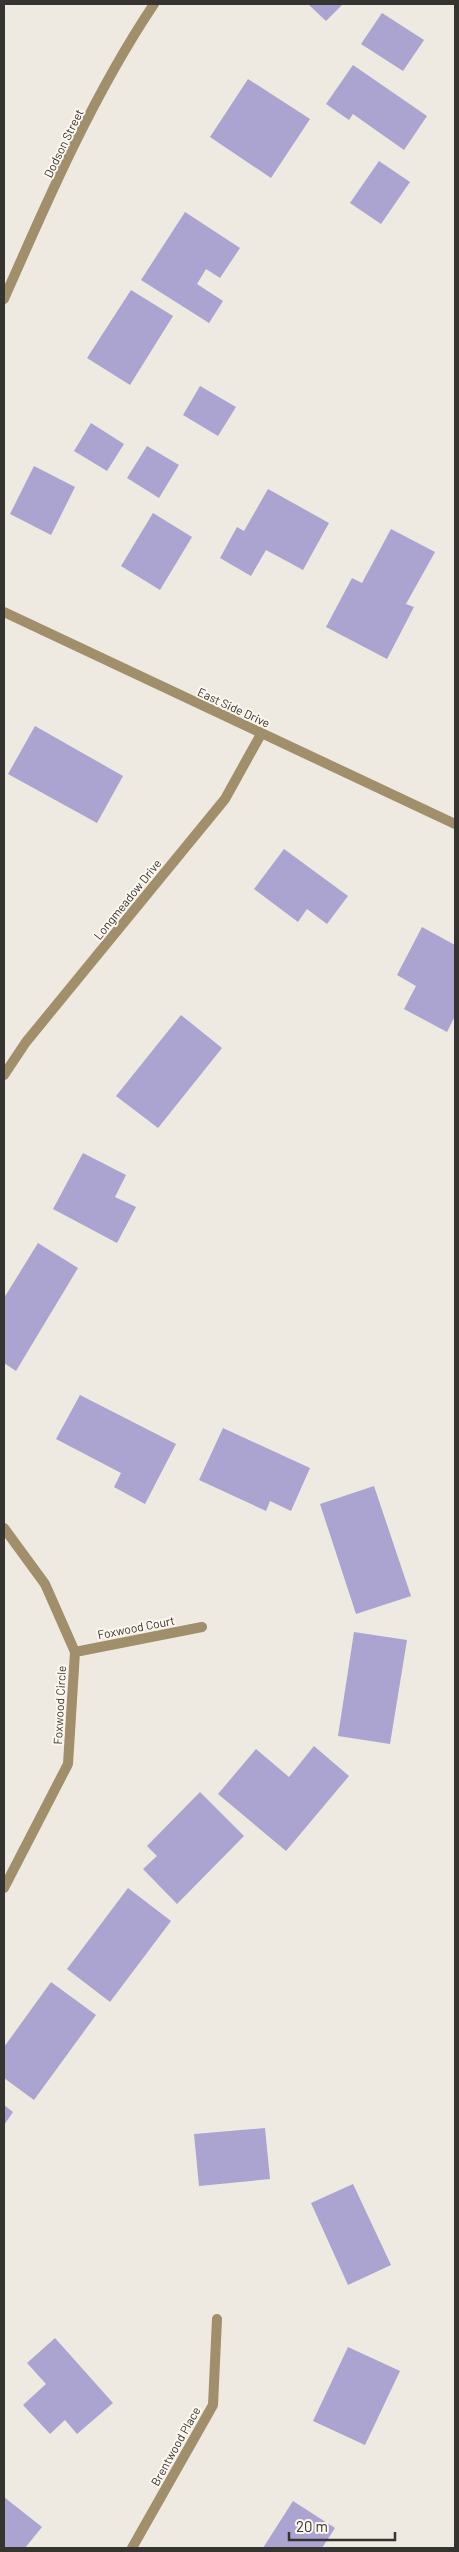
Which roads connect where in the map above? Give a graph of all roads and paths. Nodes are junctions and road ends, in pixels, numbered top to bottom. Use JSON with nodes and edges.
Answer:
{"nodes":[{"id":1,"x":154,"y":4,"type":"edge"},
{"id":2,"x":4,"y":299,"type":"edge"},
{"id":3,"x":4,"y":612,"type":"edge"},
{"id":4,"x":261,"y":734,"type":"junction"},
{"id":5,"x":455,"y":824,"type":"edge"},
{"id":6,"x":4,"y":1075,"type":"edge"},
{"id":7,"x":4,"y":1528,"type":"edge"},
{"id":8,"x":202,"y":1627,"type":"dead end"},
{"id":9,"x":75,"y":1652,"type":"junction"},
{"id":10,"x":4,"y":1888,"type":"edge"},
{"id":11,"x":218,"y":2319,"type":"dead end"},
{"id":12,"x":132,"y":2548,"type":"edge"}],
"edges":[{"from":1,"to":2,"type":"street","name":"Dodson Street"},
{"from":3,"to":4,"type":"street","name":"East Side Drive"},
{"from":4,"to":5,"type":"street","name":"East Side Drive"},
{"from":4,"to":6,"type":"street","name":"Longmeadow Drive"},
{"from":7,"to":9,"type":"street","name":"Foxwood Circle"},
{"from":8,"to":9,"type":"street","name":"Foxwood Court"},
{"from":9,"to":10,"type":"street","name":"Foxwood Circle"},
{"from":11,"to":12,"type":"street","name":"Brentwood Place"}]}
